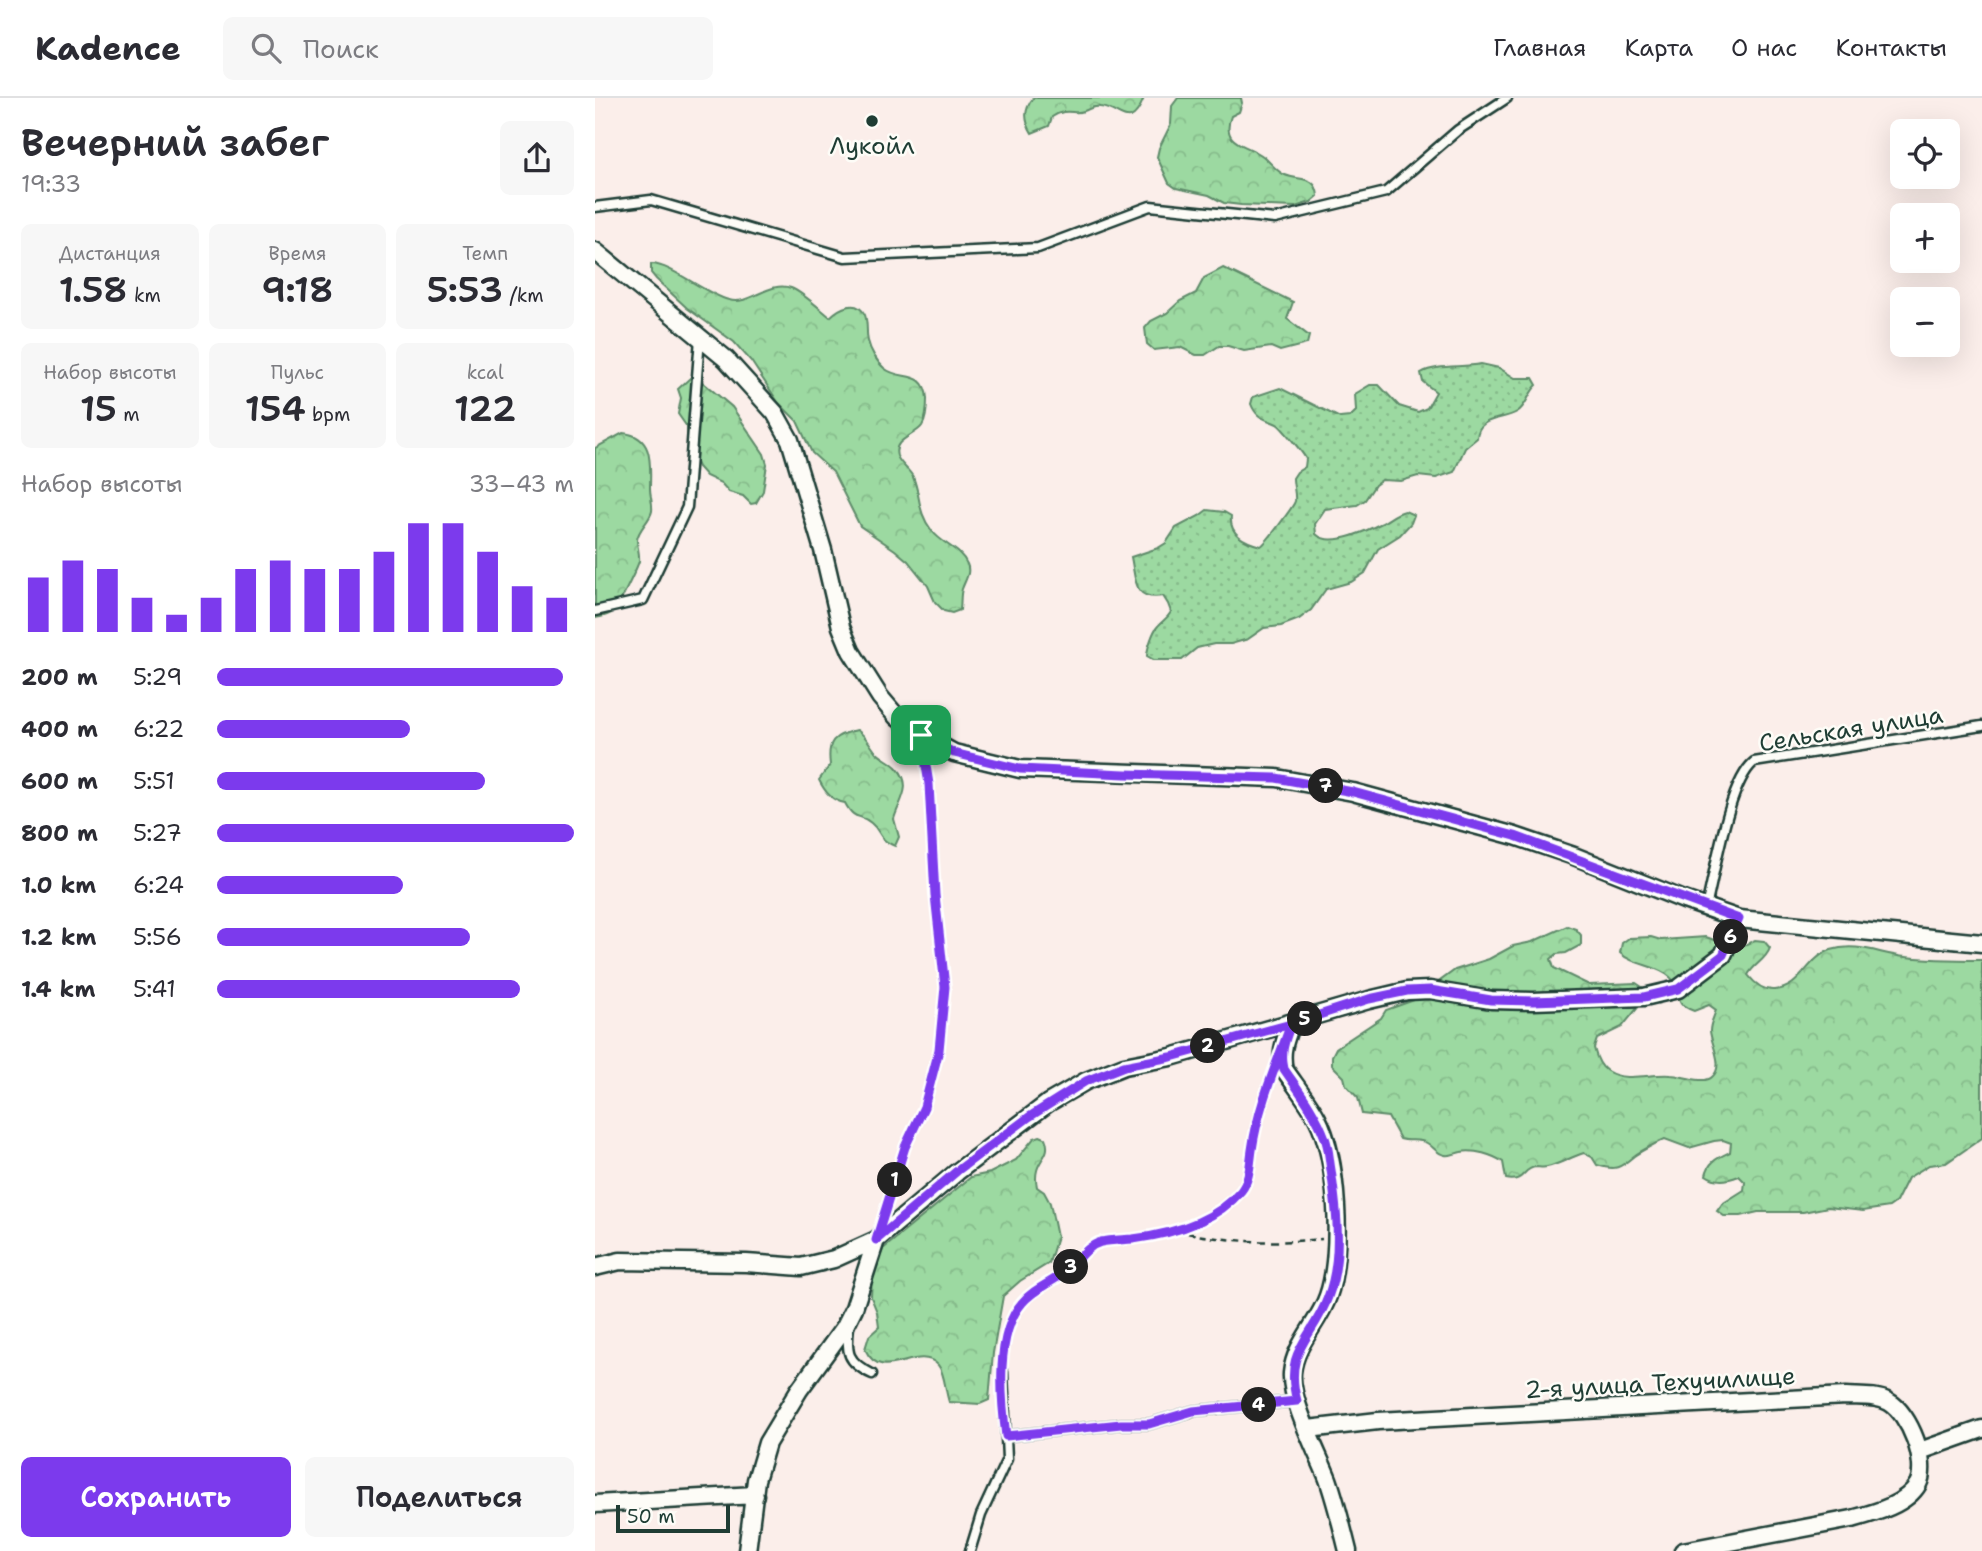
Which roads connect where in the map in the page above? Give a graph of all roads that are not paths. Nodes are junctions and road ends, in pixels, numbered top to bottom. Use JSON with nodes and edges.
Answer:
{"nodes":[{"id":1,"x":1507,"y":98,"type":"edge"},
{"id":2,"x":595,"y":207,"type":"edge"},
{"id":3,"x":595,"y":251,"type":"edge"},
{"id":4,"x":700,"y":338,"type":"junction"},
{"id":5,"x":595,"y":611,"type":"edge"},
{"id":6,"x":1982,"y":726,"type":"edge"},
{"id":7,"x":1706,"y":907,"type":"junction"},
{"id":8,"x":1739,"y":919,"type":"junction"},
{"id":9,"x":1982,"y":943,"type":"edge"},
{"id":10,"x":1291,"y":1024,"type":"junction"},
{"id":11,"x":876,"y":1240,"type":"junction"},
{"id":12,"x":595,"y":1268,"type":"edge"},
{"id":13,"x":850,"y":1317,"type":"junction"},
{"id":14,"x":1003,"y":1372,"type":"road end"},
{"id":15,"x":872,"y":1374,"type":"dead end"},
{"id":16,"x":1297,"y":1401,"type":"junction"},
{"id":17,"x":1308,"y":1429,"type":"junction"},
{"id":18,"x":1982,"y":1429,"type":"edge"},
{"id":19,"x":1006,"y":1436,"type":"junction"},
{"id":20,"x":1920,"y":1451,"type":"junction"},
{"id":21,"x":755,"y":1495,"type":"junction"},
{"id":22,"x":595,"y":1504,"type":"edge"},
{"id":23,"x":747,"y":1551,"type":"edge"},
{"id":24,"x":970,"y":1551,"type":"edge"},
{"id":25,"x":1348,"y":1551,"type":"edge"},
{"id":26,"x":1683,"y":1551,"type":"edge"}],
"edges":[{"from":1,"to":2,"type":"lane"},
{"from":3,"to":4,"type":"street"},
{"from":4,"to":5,"type":"lane"},
{"from":4,"to":7,"type":"street"},
{"from":6,"to":7,"type":"lane","name":"Сельская улица"},
{"from":7,"to":8,"type":"street"},
{"from":8,"to":9,"type":"street"},
{"from":8,"to":10,"type":"street"},
{"from":10,"to":11,"type":"street"},
{"from":10,"to":16,"type":"street"},
{"from":11,"to":12,"type":"street"},
{"from":11,"to":13,"type":"street"},
{"from":13,"to":15,"type":"lane"},
{"from":13,"to":21,"type":"street"},
{"from":14,"to":19,"type":"lane"},
{"from":16,"to":17,"type":"street"},
{"from":16,"to":19,"type":"lane"},
{"from":17,"to":20,"type":"street","name":"2-я улица Техучилище"},
{"from":17,"to":25,"type":"street"},
{"from":18,"to":20,"type":"street"},
{"from":19,"to":24,"type":"lane"},
{"from":20,"to":26,"type":"street"},
{"from":21,"to":22,"type":"street"},
{"from":21,"to":23,"type":"street"}]}
